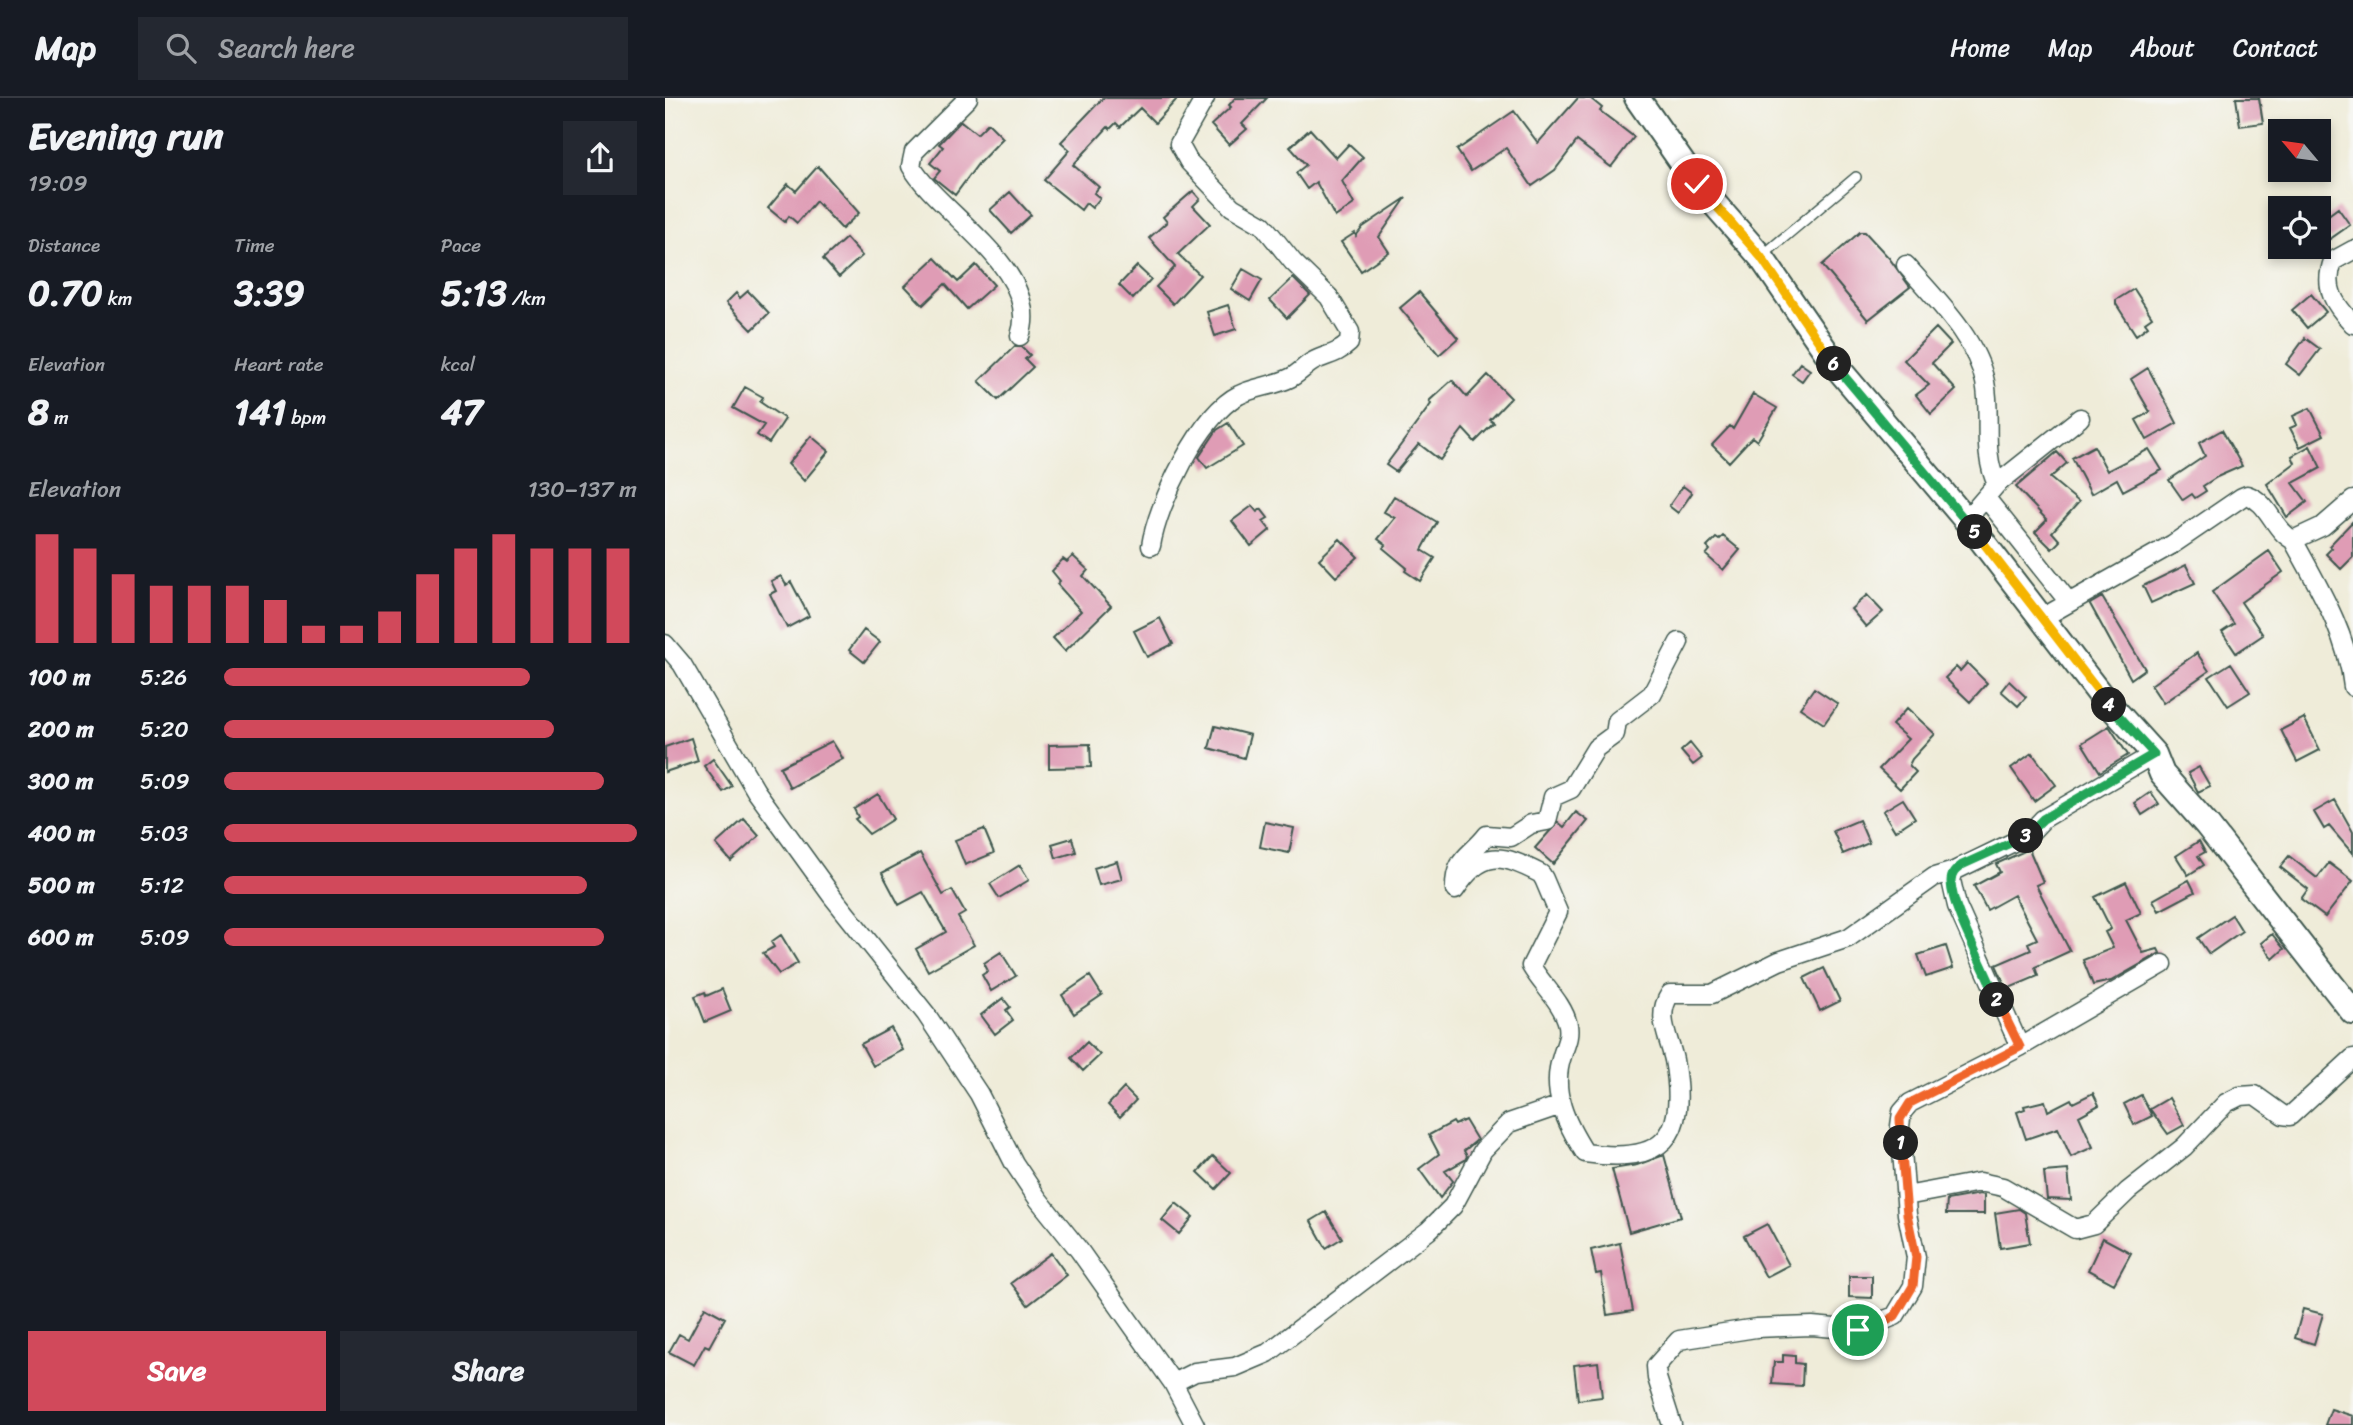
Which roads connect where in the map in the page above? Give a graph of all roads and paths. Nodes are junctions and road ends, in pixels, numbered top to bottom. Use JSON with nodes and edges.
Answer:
{"nodes":[{"id":1,"x":968,"y":98,"type":"edge"},
{"id":2,"x":1205,"y":98,"type":"edge"},
{"id":3,"x":1637,"y":98,"type":"edge"},
{"id":4,"x":1856,"y":177,"type":"dead end"},
{"id":5,"x":2353,"y":250,"type":"edge"},
{"id":6,"x":1761,"y":257,"type":"junction"},
{"id":7,"x":1906,"y":265,"type":"dead end"},
{"id":8,"x":2353,"y":324,"type":"edge"},
{"id":9,"x":1020,"y":336,"type":"dead end"},
{"id":10,"x":2080,"y":418,"type":"dead end"},
{"id":11,"x":1997,"y":484,"type":"junction"},
{"id":12,"x":1986,"y":498,"type":"junction"},
{"id":13,"x":2353,"y":500,"type":"edge"},
{"id":14,"x":1966,"y":520,"type":"junction"},
{"id":15,"x":2294,"y":540,"type":"junction"},
{"id":16,"x":1151,"y":545,"type":"dead end"},
{"id":17,"x":2068,"y":601,"type":"junction"},
{"id":18,"x":2042,"y":618,"type":"junction"},
{"id":19,"x":1679,"y":642,"type":"dead end"},
{"id":20,"x":665,"y":644,"type":"edge"},
{"id":21,"x":2353,"y":687,"type":"edge"},
{"id":22,"x":2154,"y":754,"type":"junction"},
{"id":23,"x":1954,"y":871,"type":"junction"},
{"id":24,"x":2163,"y":964,"type":"dead end"},
{"id":25,"x":2353,"y":1012,"type":"edge"},
{"id":26,"x":2020,"y":1047,"type":"junction"},
{"id":27,"x":2353,"y":1058,"type":"edge"},
{"id":28,"x":1561,"y":1105,"type":"junction"},
{"id":29,"x":1906,"y":1196,"type":"junction"},
{"id":30,"x":1173,"y":1383,"type":"junction"},
{"id":31,"x":1195,"y":1425,"type":"edge"},
{"id":32,"x":1672,"y":1425,"type":"edge"}],
"edges":[{"from":1,"to":9,"type":"street"},
{"from":2,"to":16,"type":"street"},
{"from":3,"to":6,"type":"street"},
{"from":4,"to":6,"type":"lane"},
{"from":5,"to":8,"type":"street"},
{"from":6,"to":14,"type":"street"},
{"from":7,"to":11,"type":"street"},
{"from":10,"to":11,"type":"street"},
{"from":11,"to":12,"type":"street"},
{"from":12,"to":14,"type":"street"},
{"from":12,"to":17,"type":"street"},
{"from":13,"to":15,"type":"street"},
{"from":14,"to":18,"type":"street"},
{"from":15,"to":17,"type":"street"},
{"from":15,"to":21,"type":"street"},
{"from":17,"to":18,"type":"street"},
{"from":18,"to":22,"type":"street"},
{"from":19,"to":28,"type":"street"},
{"from":20,"to":30,"type":"street"},
{"from":22,"to":23,"type":"street"},
{"from":22,"to":25,"type":"street"},
{"from":23,"to":26,"type":"street"},
{"from":23,"to":28,"type":"street"},
{"from":24,"to":26,"type":"street"},
{"from":26,"to":29,"type":"street"},
{"from":27,"to":29,"type":"street"},
{"from":28,"to":30,"type":"street"},
{"from":29,"to":32,"type":"street"},
{"from":30,"to":31,"type":"street"}]}
